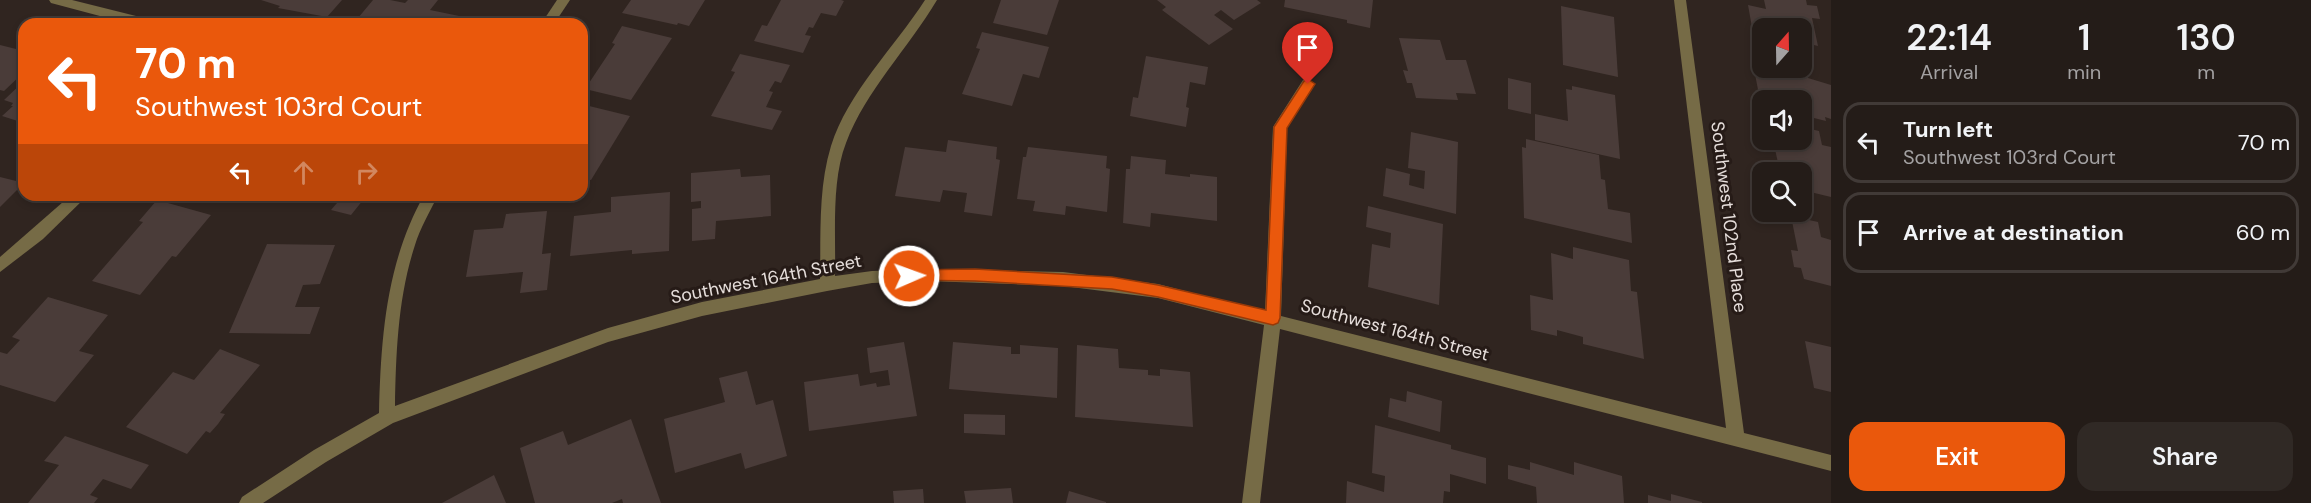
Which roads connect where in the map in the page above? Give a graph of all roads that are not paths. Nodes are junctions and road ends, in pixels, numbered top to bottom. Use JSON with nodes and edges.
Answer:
{"nodes":[{"id":1,"x":55,"y":0,"type":"edge"},
{"id":2,"x":564,"y":0,"type":"edge"},
{"id":3,"x":931,"y":0,"type":"edge"},
{"id":4,"x":1680,"y":0,"type":"edge"},
{"id":5,"x":125,"y":18,"type":"edge"},
{"id":6,"x":551,"y":18,"type":"edge"},
{"id":7,"x":1308,"y":84,"type":"dead end"},
{"id":8,"x":75,"y":201,"type":"edge"},
{"id":9,"x":427,"y":201,"type":"edge"},
{"id":10,"x":0,"y":266,"type":"edge"},
{"id":11,"x":827,"y":284,"type":"junction"},
{"id":12,"x":1273,"y":318,"type":"junction"},
{"id":13,"x":387,"y":417,"type":"junction"},
{"id":14,"x":1736,"y":438,"type":"junction"},
{"id":15,"x":1831,"y":463,"type":"edge"},
{"id":16,"x":248,"y":503,"type":"edge"},
{"id":17,"x":1251,"y":503,"type":"edge"}],
"edges":[{"from":1,"to":5,"type":"street"},
{"from":2,"to":6,"type":"street"},
{"from":3,"to":11,"type":"street"},
{"from":4,"to":14,"type":"street","name":"Southwest 102nd Place"},
{"from":7,"to":12,"type":"street"},
{"from":8,"to":10,"type":"street"},
{"from":9,"to":13,"type":"street"},
{"from":11,"to":12,"type":"street","name":"Southwest 164th Street"},
{"from":11,"to":13,"type":"street","name":"Southwest 164th Street"},
{"from":12,"to":14,"type":"street","name":"Southwest 164th Street"},
{"from":12,"to":17,"type":"street"},
{"from":13,"to":16,"type":"street","name":"Southwest 164th Street"},
{"from":14,"to":15,"type":"street","name":"Southwest 164th Street"}]}
